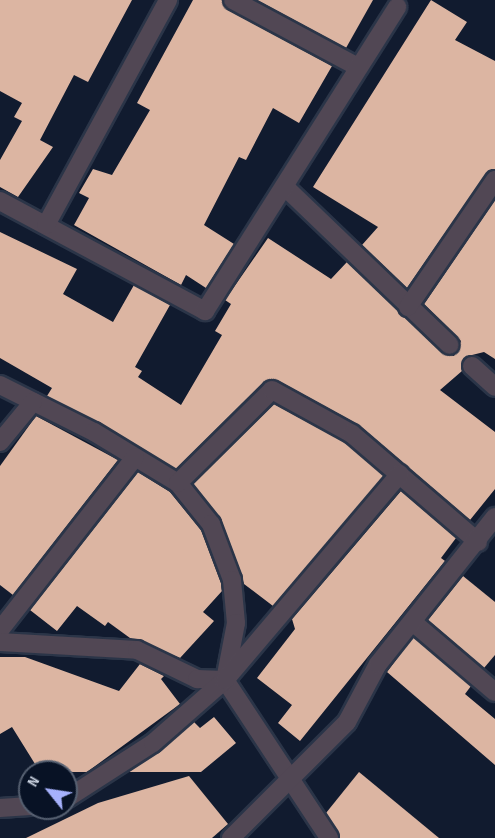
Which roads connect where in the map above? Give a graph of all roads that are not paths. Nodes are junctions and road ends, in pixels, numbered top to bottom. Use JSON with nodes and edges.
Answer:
{"nodes":[{"id":1,"x":168,"y":0,"type":"edge"},
{"id":2,"x":233,"y":0,"type":"edge"},
{"id":3,"x":397,"y":7,"type":"dead end"},
{"id":4,"x":358,"y":67,"type":"junction"},
{"id":5,"x":495,"y":180,"type":"edge"},
{"id":6,"x":285,"y":187,"type":"junction"},
{"id":7,"x":0,"y":201,"type":"edge"},
{"id":8,"x":46,"y":225,"type":"junction"},
{"id":9,"x":408,"y":307,"type":"junction"},
{"id":10,"x":450,"y":345,"type":"dead end"},
{"id":11,"x":472,"y":366,"type":"dead end"},
{"id":12,"x":0,"y":385,"type":"edge"},
{"id":13,"x":495,"y":387,"type":"edge"},
{"id":14,"x":33,"y":402,"type":"junction"},
{"id":15,"x":0,"y":442,"type":"edge"},
{"id":16,"x":135,"y":457,"type":"junction"},
{"id":17,"x":400,"y":474,"type":"junction"},
{"id":18,"x":178,"y":483,"type":"junction"},
{"id":19,"x":495,"y":517,"type":"edge"},
{"id":20,"x":478,"y":542,"type":"junction"},
{"id":21,"x":415,"y":624,"type":"junction"},
{"id":22,"x":0,"y":630,"type":"edge"},
{"id":23,"x":0,"y":642,"type":"edge"},
{"id":24,"x":225,"y":681,"type":"junction"},
{"id":25,"x":495,"y":692,"type":"edge"},
{"id":26,"x":291,"y":783,"type":"junction"},
{"id":27,"x":78,"y":791,"type":"edge"},
{"id":28,"x":18,"y":807,"type":"edge"},
{"id":29,"x":0,"y":808,"type":"edge"},
{"id":30,"x":231,"y":838,"type":"edge"},
{"id":31,"x":329,"y":838,"type":"edge"}],
"edges":[{"from":1,"to":8,"type":"street"},
{"from":2,"to":4,"type":"street"},
{"from":3,"to":4,"type":"street"},
{"from":4,"to":6,"type":"street"},
{"from":5,"to":9,"type":"street"},
{"from":6,"to":8,"type":"street"},
{"from":6,"to":9,"type":"street"},
{"from":7,"to":8,"type":"street"},
{"from":9,"to":10,"type":"street"},
{"from":11,"to":13,"type":"street"},
{"from":12,"to":14,"type":"street"},
{"from":14,"to":15,"type":"street"},
{"from":14,"to":16,"type":"street"},
{"from":16,"to":18,"type":"street"},
{"from":16,"to":22,"type":"street"},
{"from":17,"to":18,"type":"street"},
{"from":17,"to":20,"type":"street"},
{"from":17,"to":24,"type":"street"},
{"from":18,"to":24,"type":"street"},
{"from":19,"to":20,"type":"street"},
{"from":20,"to":21,"type":"street"},
{"from":21,"to":25,"type":"street"},
{"from":21,"to":26,"type":"street"},
{"from":23,"to":24,"type":"street"},
{"from":24,"to":26,"type":"street"},
{"from":24,"to":27,"type":"street"},
{"from":26,"to":30,"type":"street"},
{"from":26,"to":31,"type":"street"},
{"from":28,"to":29,"type":"street"}]}
